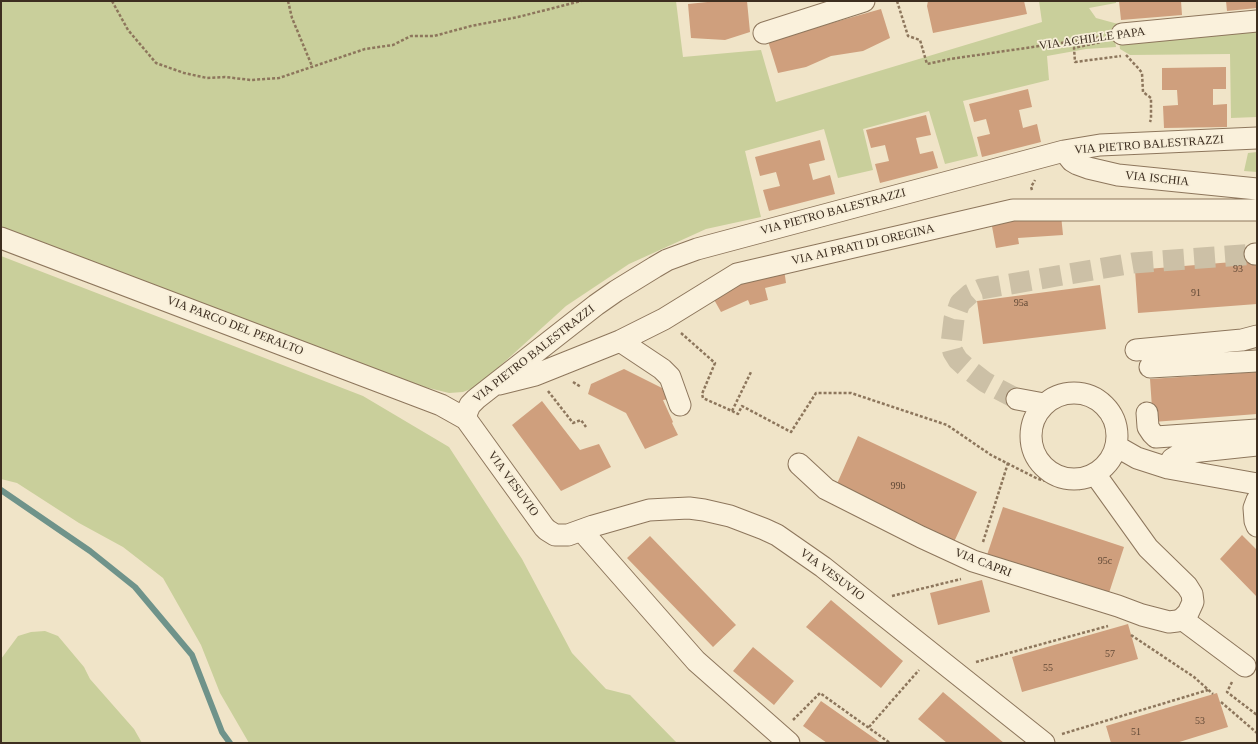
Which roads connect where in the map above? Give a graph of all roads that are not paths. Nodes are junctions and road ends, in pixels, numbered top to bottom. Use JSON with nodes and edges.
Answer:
{"nodes":[{"id":1,"x":864,"y":1,"type":"edge"},
{"id":2,"x":1257,"y":22,"type":"edge"},
{"id":3,"x":764,"y":33,"type":"dead end"},
{"id":4,"x":1113,"y":35,"type":"road end"},
{"id":5,"x":1257,"y":138,"type":"edge"},
{"id":6,"x":1064,"y":151,"type":"junction"},
{"id":7,"x":1257,"y":189,"type":"edge"},
{"id":8,"x":1257,"y":210,"type":"edge"},
{"id":9,"x":1,"y":238,"type":"edge"},
{"id":10,"x":1257,"y":336,"type":"edge"},
{"id":11,"x":620,"y":341,"type":"junction"},
{"id":12,"x":1136,"y":350,"type":"dead end"},
{"id":13,"x":1257,"y":361,"type":"edge"},
{"id":14,"x":1150,"y":367,"type":"dead end"},
{"id":15,"x":494,"y":385,"type":"junction"},
{"id":16,"x":1017,"y":399,"type":"tunnel mouth"},
{"id":17,"x":1044,"y":404,"type":"junction"},
{"id":18,"x":680,"y":405,"type":"dead end"},
{"id":19,"x":1147,"y":413,"type":"dead end"},
{"id":20,"x":466,"y":419,"type":"junction"},
{"id":21,"x":1257,"y":430,"type":"edge"},
{"id":22,"x":1257,"y":445,"type":"edge"},
{"id":23,"x":1116,"y":446,"type":"junction"},
{"id":24,"x":799,"y":464,"type":"dead end"},
{"id":25,"x":1168,"y":468,"type":"junction"},
{"id":26,"x":1094,"y":474,"type":"junction"},
{"id":27,"x":1257,"y":484,"type":"edge"},
{"id":28,"x":1257,"y":500,"type":"edge"},
{"id":29,"x":1257,"y":526,"type":"edge"},
{"id":30,"x":575,"y":533,"type":"junction"},
{"id":31,"x":1182,"y":619,"type":"junction"},
{"id":32,"x":1245,"y":666,"type":"dead end"},
{"id":33,"x":686,"y":668,"type":"dead end"},
{"id":34,"x":784,"y":738,"type":"edge"},
{"id":35,"x":1043,"y":742,"type":"edge"}],
"edges":[{"from":1,"to":3,"type":"street"},
{"from":2,"to":4,"type":"street","name":"VIA ACHILLE PAPA"},
{"from":5,"to":6,"type":"street","name":"VIA PIETRO BALESTRAZZI"},
{"from":6,"to":7,"type":"street","name":"VIA ISCHIA"},
{"from":6,"to":15,"type":"street","name":"VIA PIETRO BALESTRAZZI"},
{"from":8,"to":11,"type":"street","name":"VIA AI PRATI DI OREGINA"},
{"from":9,"to":20,"type":"street","name":"VIA PARCO DEL PERALTO"},
{"from":10,"to":12,"type":"street"},
{"from":11,"to":15,"type":"street","name":"VIA AI PRATI DI OREGINA"},
{"from":11,"to":18,"type":"street"},
{"from":13,"to":14,"type":"street"},
{"from":15,"to":20,"type":"street","name":"VIA PIETRO BALESTRAZZI"},
{"from":16,"to":17,"type":"street"},
{"from":17,"to":23,"type":"street"},
{"from":17,"to":26,"type":"street"},
{"from":19,"to":21,"type":"street"},
{"from":20,"to":30,"type":"street","name":"VIA VESUVIO"},
{"from":22,"to":25,"type":"street"},
{"from":23,"to":25,"type":"street"},
{"from":23,"to":26,"type":"street"},
{"from":24,"to":31,"type":"street","name":"VIA CAPRI"},
{"from":25,"to":27,"type":"street"},
{"from":26,"to":31,"type":"street"},
{"from":28,"to":29,"type":"street"},
{"from":30,"to":33,"type":"street"},
{"from":30,"to":34,"type":"street"},
{"from":30,"to":35,"type":"street","name":"VIA VESUVIO"},
{"from":31,"to":32,"type":"street"}]}
